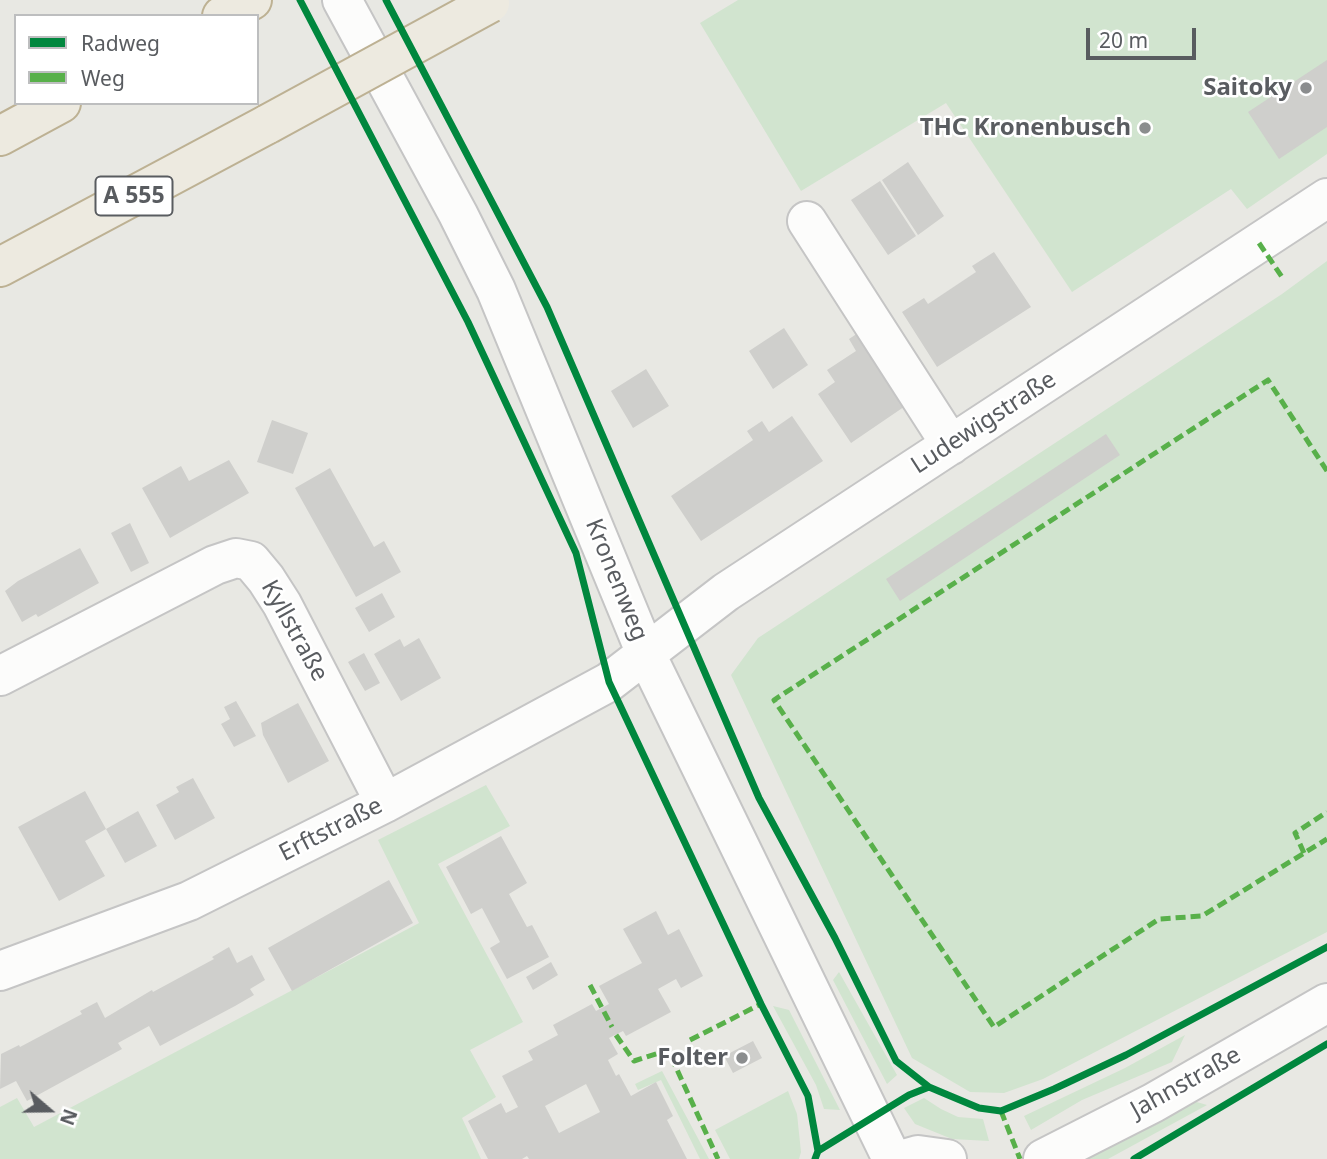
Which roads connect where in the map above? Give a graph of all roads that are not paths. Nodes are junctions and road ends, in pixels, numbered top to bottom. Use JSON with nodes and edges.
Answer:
{"nodes":[{"id":1,"x":252,"y":0,"type":"edge"},
{"id":2,"x":342,"y":0,"type":"edge"},
{"id":3,"x":492,"y":1,"type":"edge"},
{"id":4,"x":226,"y":14,"type":"edge"},
{"id":5,"x":57,"y":105,"type":"edge"},
{"id":6,"x":0,"y":136,"type":"edge"},
{"id":7,"x":1327,"y":198,"type":"edge"},
{"id":8,"x":807,"y":221,"type":"dead end"},
{"id":9,"x":0,"y":267,"type":"edge"},
{"id":10,"x":951,"y":445,"type":"junction"},
{"id":11,"x":646,"y":654,"type":"junction"},
{"id":12,"x":0,"y":676,"type":"edge"},
{"id":13,"x":385,"y":803,"type":"junction"},
{"id":14,"x":0,"y":971,"type":"edge"},
{"id":15,"x":1327,"y":1003,"type":"edge"},
{"id":16,"x":892,"y":1159,"type":"edge"},
{"id":17,"x":904,"y":1159,"type":"edge"},
{"id":18,"x":947,"y":1159,"type":"edge"},
{"id":19,"x":1043,"y":1159,"type":"edge"}],
"edges":[{"from":1,"to":4,"type":"highway"},
{"from":2,"to":11,"type":"street","name":"Kronenweg"},
{"from":3,"to":9,"type":"highway","number":"A 555","bridge":true},
{"from":5,"to":6,"type":"highway"},
{"from":7,"to":10,"type":"street","name":"Ludewigstraße"},
{"from":8,"to":10,"type":"street"},
{"from":10,"to":11,"type":"street","name":"Ludewigstraße"},
{"from":11,"to":13,"type":"street","name":"Erftstraße"},
{"from":11,"to":16,"type":"street","name":"Kronenweg"},
{"from":12,"to":13,"type":"street","name":"Kyllstraße"},
{"from":13,"to":14,"type":"street","name":"Erftstraße"},
{"from":15,"to":19,"type":"street","name":"Jahnstraße"},
{"from":17,"to":18,"type":"street"}]}
